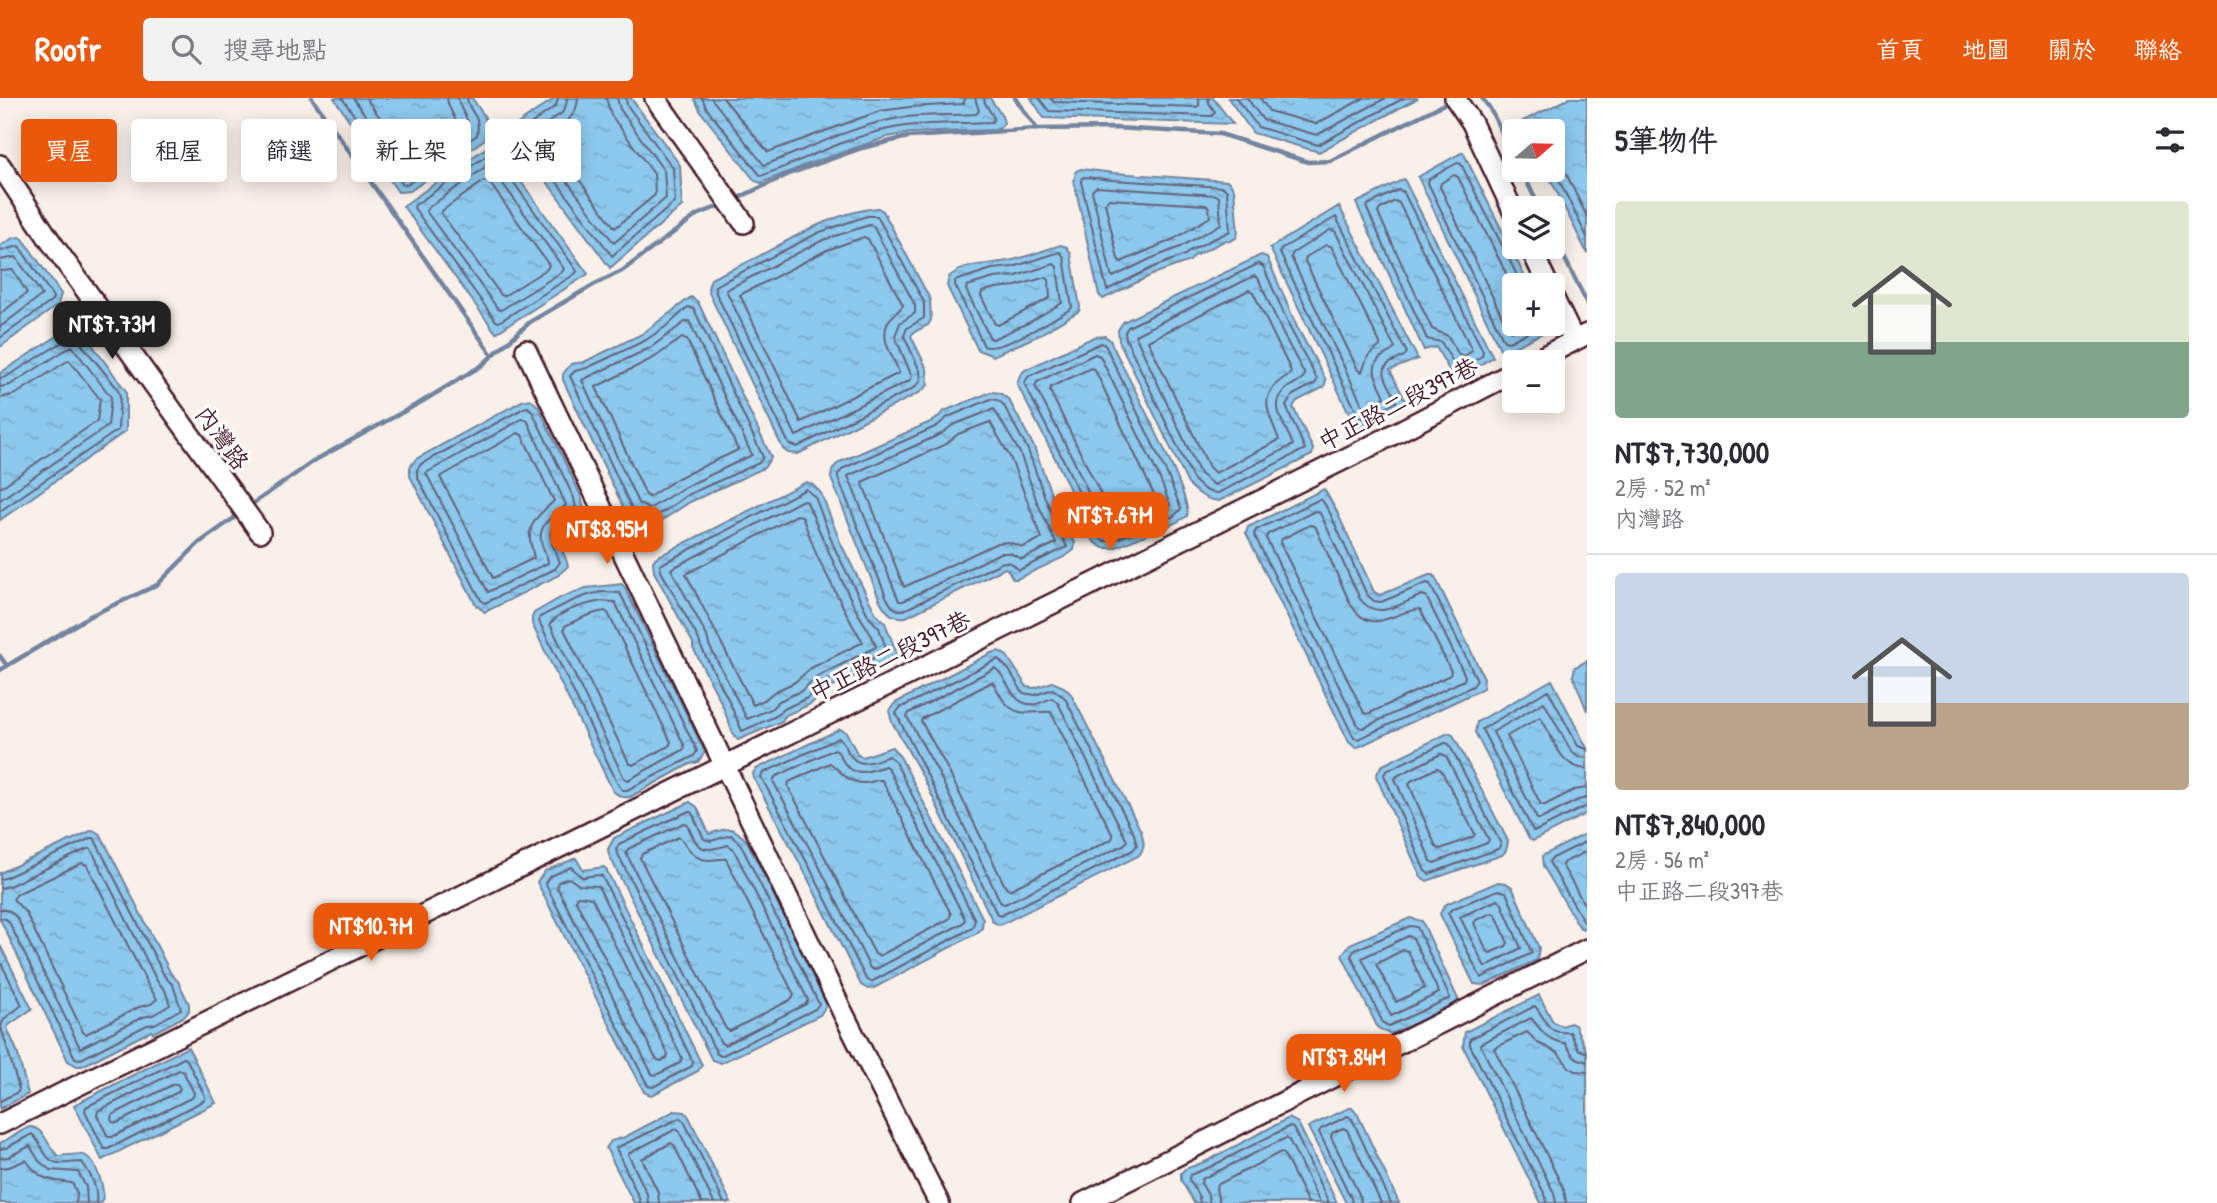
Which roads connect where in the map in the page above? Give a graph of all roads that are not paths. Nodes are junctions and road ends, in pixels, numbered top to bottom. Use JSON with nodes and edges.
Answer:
{"nodes":[{"id":1,"x":655,"y":98,"type":"edge"},
{"id":2,"x":1455,"y":98,"type":"edge"},
{"id":3,"x":0,"y":165,"type":"edge"},
{"id":4,"x":1506,"y":196,"type":"edge"},
{"id":5,"x":744,"y":223,"type":"dead end"},
{"id":6,"x":1565,"y":314,"type":"edge"},
{"id":7,"x":1580,"y":337,"type":"edge"},
{"id":8,"x":526,"y":350,"type":"dead end"},
{"id":9,"x":1556,"y":350,"type":"edge"},
{"id":10,"x":1502,"y":378,"type":"edge"},
{"id":11,"x":260,"y":532,"type":"dead end"},
{"id":12,"x":724,"y":765,"type":"junction"},
{"id":13,"x":1587,"y":949,"type":"edge"},
{"id":14,"x":0,"y":1124,"type":"edge"},
{"id":15,"x":939,"y":1203,"type":"edge"},
{"id":16,"x":1083,"y":1203,"type":"edge"}],
"edges":[{"from":1,"to":5,"type":"street"},
{"from":2,"to":4,"type":"street"},
{"from":3,"to":11,"type":"street","name":"內灣路"},
{"from":6,"to":7,"type":"street"},
{"from":7,"to":9,"type":"street"},
{"from":8,"to":12,"type":"street"},
{"from":10,"to":12,"type":"street","name":"中正路二段397巷"},
{"from":12,"to":14,"type":"street","name":"中正路二段397巷"},
{"from":12,"to":15,"type":"street"},
{"from":13,"to":16,"type":"street"}]}
